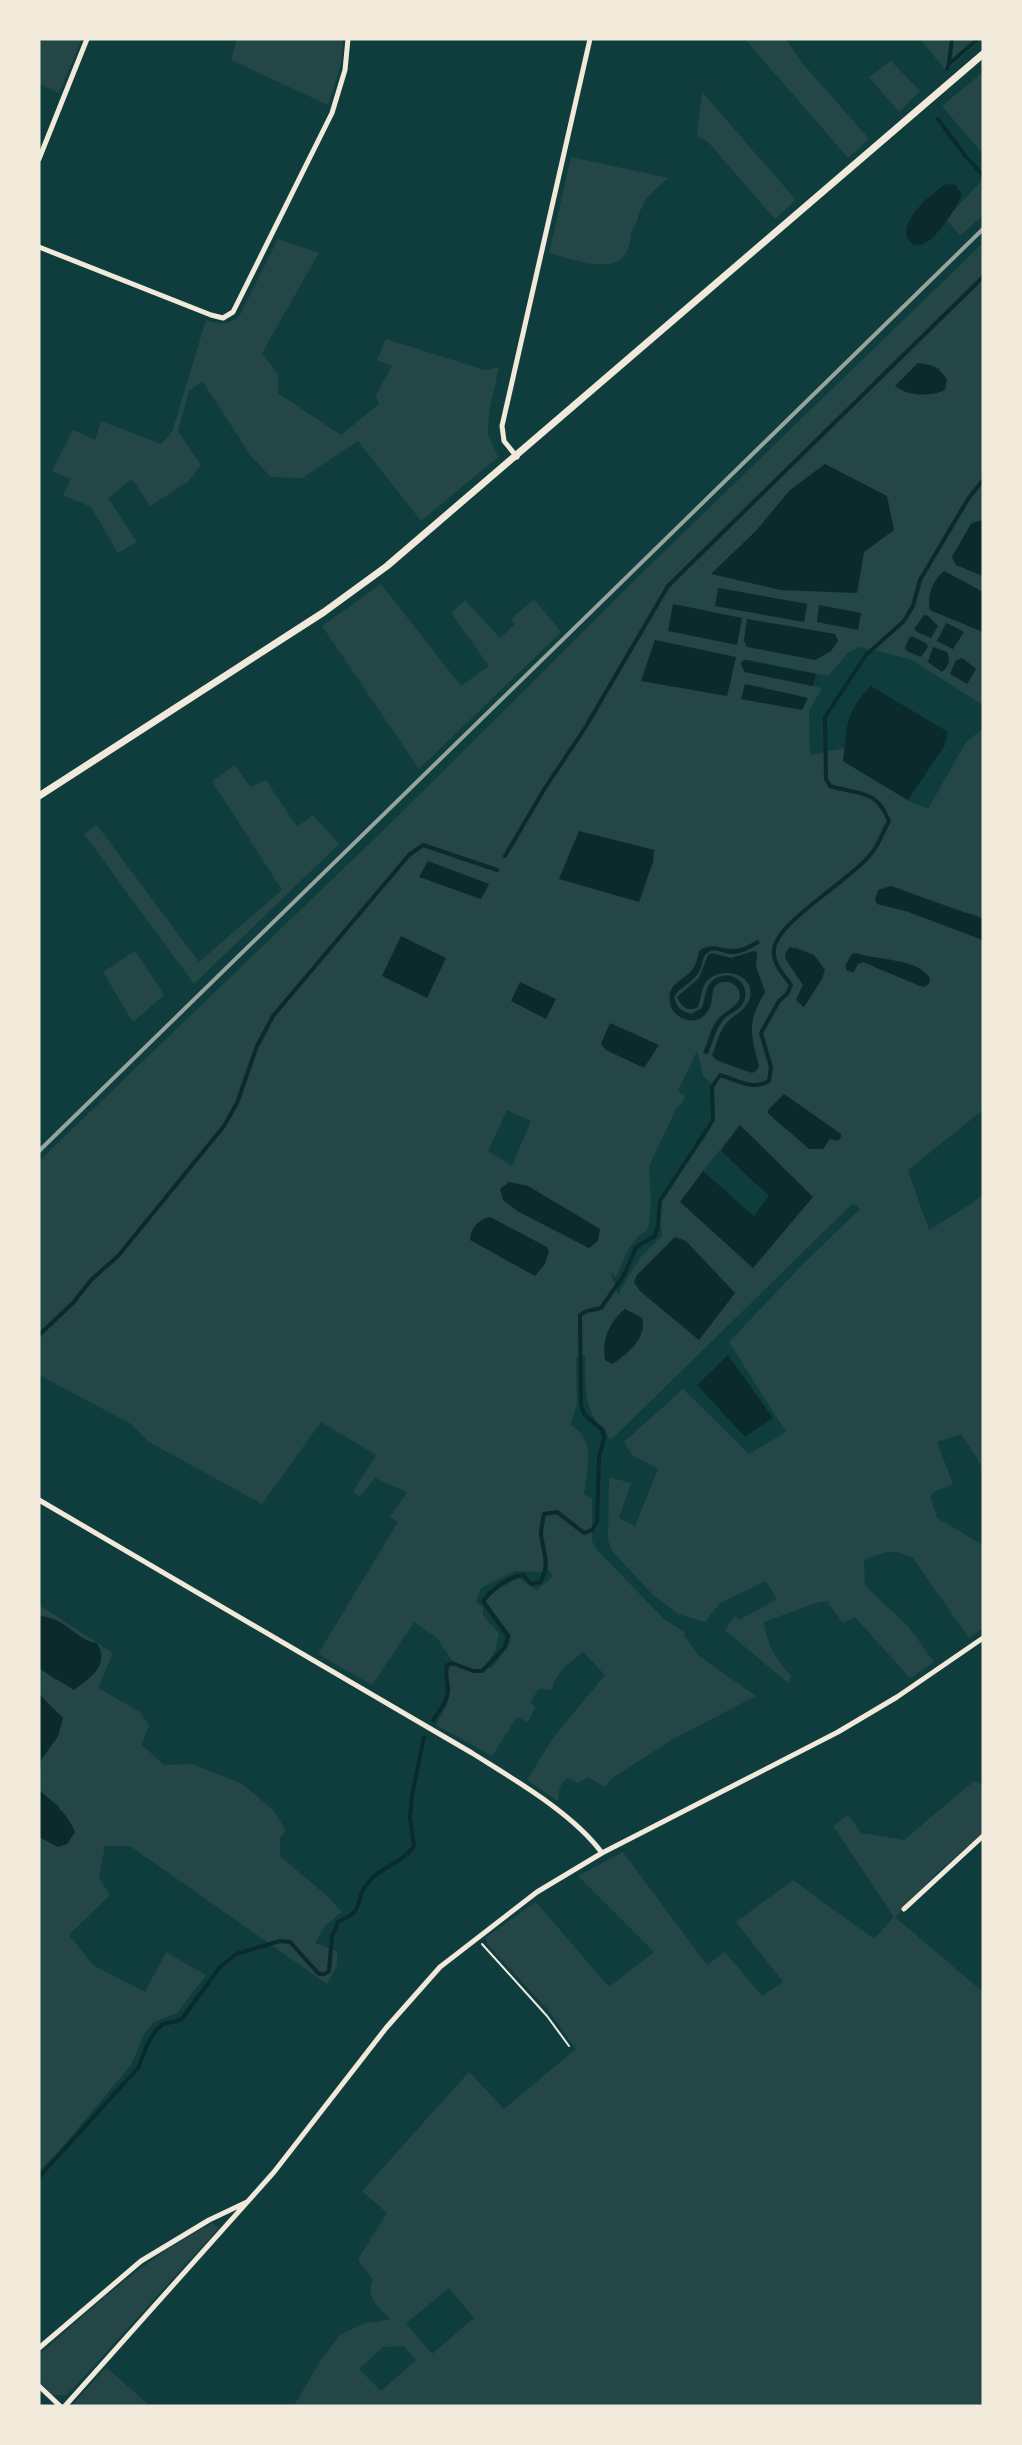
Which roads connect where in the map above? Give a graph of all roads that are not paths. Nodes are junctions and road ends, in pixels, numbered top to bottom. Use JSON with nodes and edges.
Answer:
{"nodes":[{"id":1,"x":87,"y":39,"type":"edge"},
{"id":2,"x":348,"y":39,"type":"edge"},
{"id":3,"x":590,"y":39,"type":"edge"},
{"id":4,"x":983,"y":54,"type":"edge"},
{"id":5,"x":39,"y":159,"type":"edge"},
{"id":6,"x":39,"y":247,"type":"edge"},
{"id":7,"x":517,"y":457,"type":"junction"},
{"id":8,"x":39,"y":796,"type":"edge"},
{"id":9,"x":39,"y":1500,"type":"edge"},
{"id":10,"x":983,"y":1638,"type":"edge"},
{"id":11,"x":983,"y":1836,"type":"edge"},
{"id":12,"x":602,"y":1853,"type":"junction"},
{"id":13,"x":903,"y":1910,"type":"dead end"},
{"id":14,"x":249,"y":2202,"type":"junction"},
{"id":15,"x":39,"y":2348,"type":"edge"},
{"id":16,"x":39,"y":2386,"type":"edge"},
{"id":17,"x":60,"y":2406,"type":"edge"},
{"id":18,"x":65,"y":2406,"type":"edge"}],
"edges":[{"from":1,"to":5,"type":"street"},
{"from":2,"to":6,"type":"street"},
{"from":3,"to":7,"type":"street"},
{"from":4,"to":7,"type":"street"},
{"from":7,"to":8,"type":"street"},
{"from":9,"to":12,"type":"street"},
{"from":10,"to":12,"type":"street"},
{"from":11,"to":13,"type":"street"},
{"from":12,"to":14,"type":"street"},
{"from":14,"to":15,"type":"street"},
{"from":14,"to":18,"type":"street"},
{"from":16,"to":17,"type":"street"}]}
